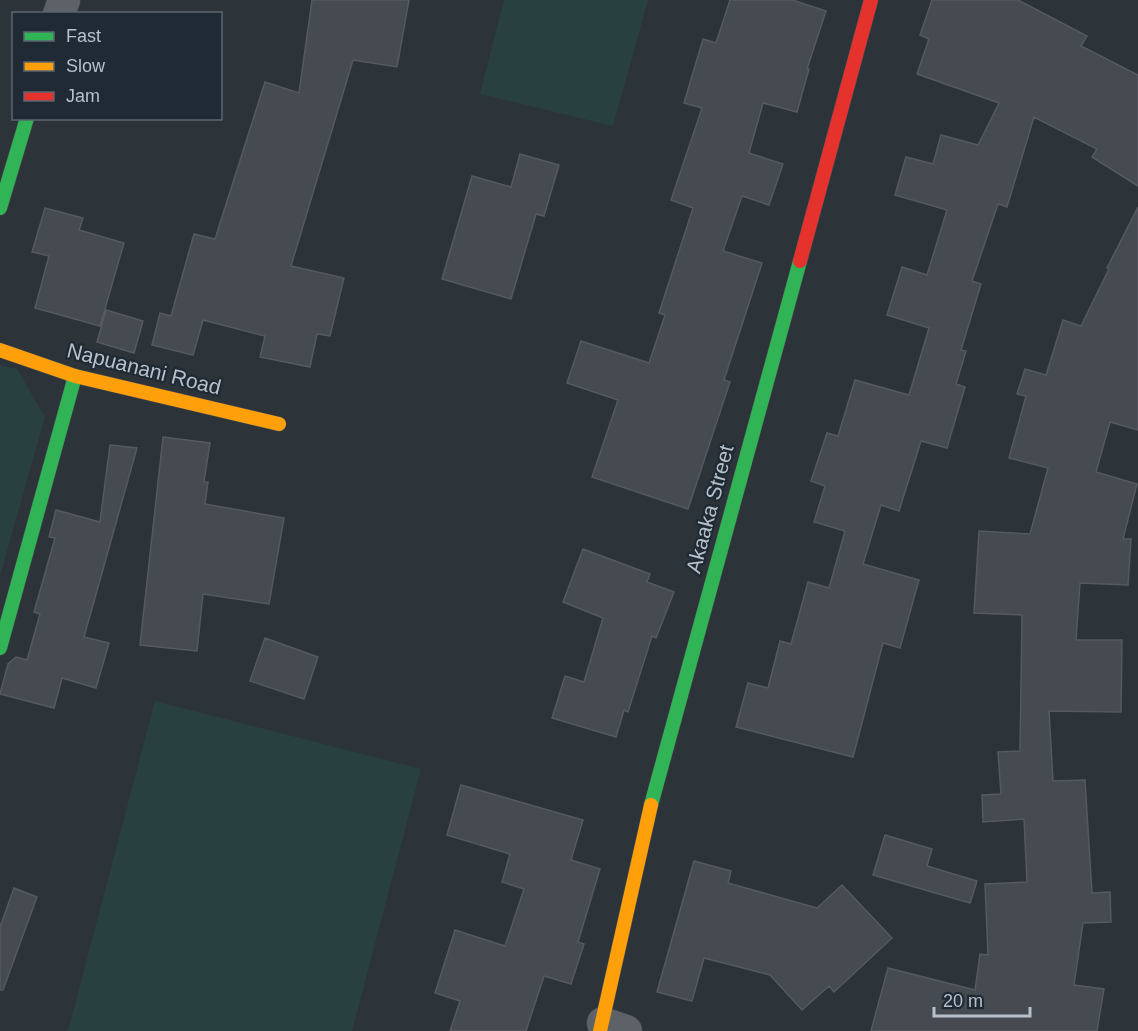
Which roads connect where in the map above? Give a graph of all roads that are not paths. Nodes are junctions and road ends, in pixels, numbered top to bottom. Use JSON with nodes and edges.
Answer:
{"nodes":[{"id":1,"x":871,"y":0,"type":"edge"},
{"id":2,"x":26,"y":120,"type":"edge"},
{"id":3,"x":0,"y":208,"type":"edge"},
{"id":4,"x":0,"y":350,"type":"edge"},
{"id":5,"x":75,"y":376,"type":"junction"},
{"id":6,"x":279,"y":424,"type":"dead end"},
{"id":7,"x":0,"y":648,"type":"edge"},
{"id":8,"x":610,"y":1028,"type":"edge"}],
"edges":[{"from":1,"to":8,"type":"street","name":"Akaaka Street"},
{"from":2,"to":3,"type":"street"},
{"from":4,"to":5,"type":"street","name":"Napuanani Road"},
{"from":5,"to":6,"type":"street","name":"Napuanani Road"},
{"from":5,"to":7,"type":"street"}]}
